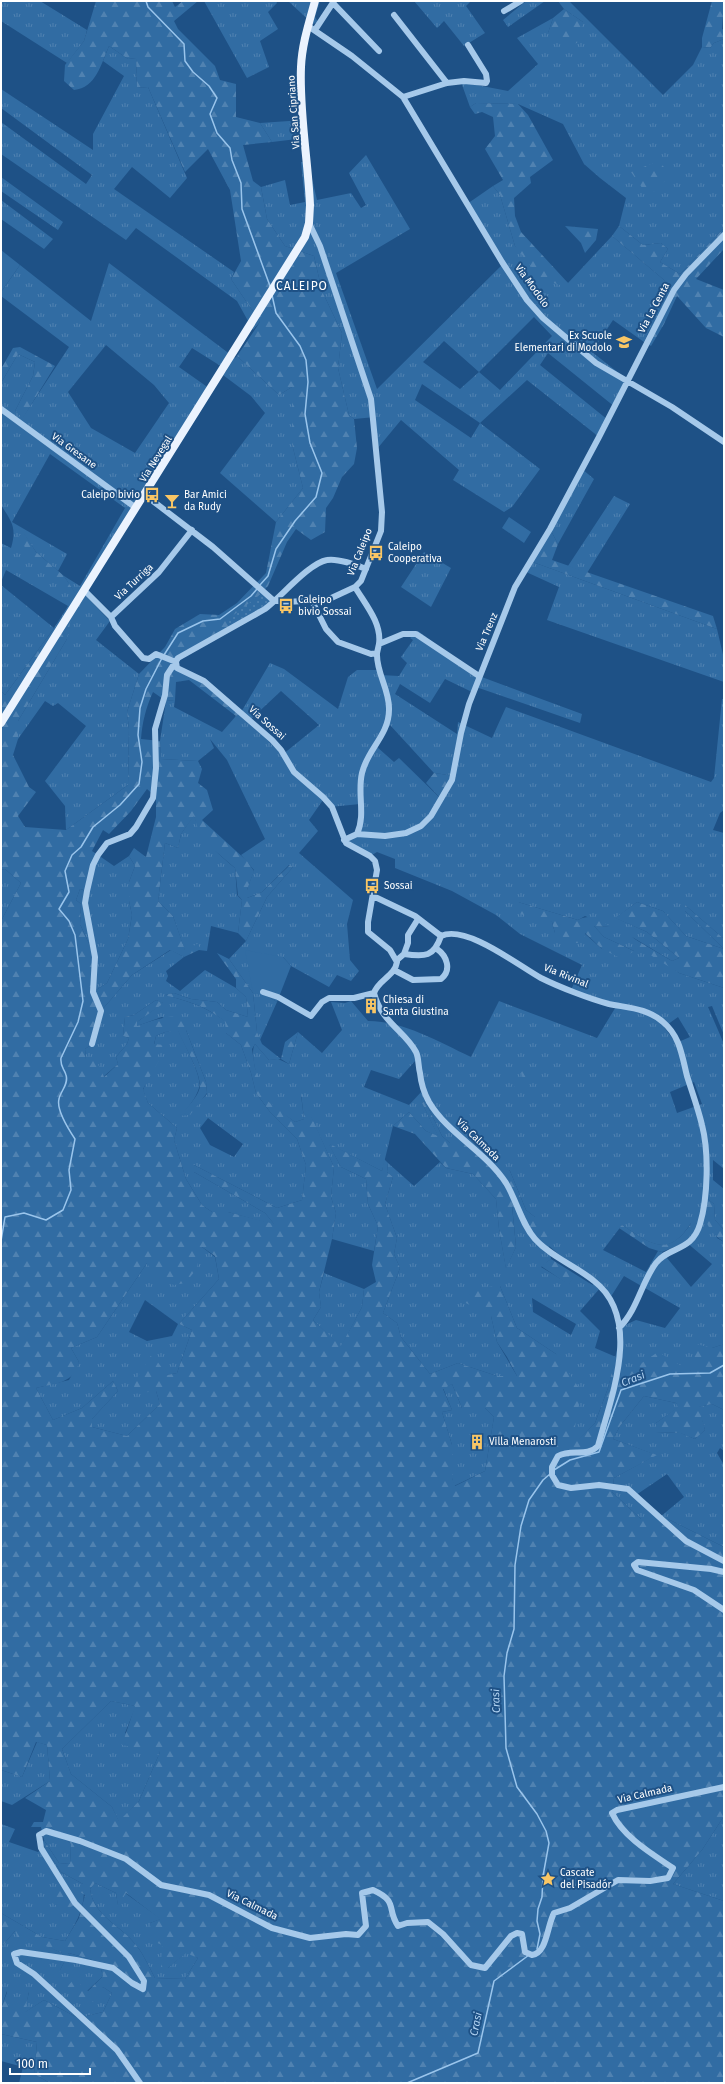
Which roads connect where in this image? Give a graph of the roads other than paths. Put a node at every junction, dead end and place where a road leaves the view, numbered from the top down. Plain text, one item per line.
1 (315, 1) edge
2 (521, 1) edge
3 (334, 2) edge
4 (504, 11) dead end
5 (394, 15) dead end
6 (311, 28) junction
7 (468, 46) dead end
8 (379, 51) dead end
9 (447, 83) junction
10 (403, 97) junction
11 (309, 223) junction
12 (724, 235) edge
13 (629, 381) junction
14 (1, 409) edge
15 (724, 442) edge
16 (145, 495) junction
17 (136, 508) junction
18 (192, 530) junction
19 (366, 569) junction
20 (355, 587) junction
21 (84, 590) junction
22 (276, 601) junction
23 (312, 601) junction
24 (111, 617) junction
25 (379, 644) junction
26 (377, 653) junction
27 (174, 660) junction
28 (479, 676) junction
29 (1, 723) edge
30 (358, 834) junction
31 (344, 840) junction
32 (373, 896) junction
33 (418, 919) junction
34 (441, 936) junction
35 (437, 949) junction
36 (404, 954) junction
37 (397, 960) junction
38 (394, 970) junction
39 (263, 992) dead end
40 (374, 994) junction
41 (92, 1044) dead end
42 (619, 1328) junction
43 (724, 1561) edge
44 (724, 1572) edge
45 (724, 1610) edge
46 (724, 1787) edge
47 (140, 2083) edge

1 - 6 main road, Via San Cipriano
2 - 4 street
3 - 6 street, Via San Cipriano
3 - 8 street, Via San Cipriano
5 - 9 street
6 - 10 street, Via Modolo
6 - 11 main road, Via San Cipriano
7 - 9 street
9 - 10 street
10 - 13 street, Via Modolo
11 - 16 main road, Via Nevegal
11 - 19 street, Via Caleipo
12 - 13 street, Via La Centa
13 - 15 street, Via Modolo
13 - 28 street, Via Trenz
14 - 17 street, Via Gresane
16 - 17 main road, Via Nevegal
16 - 18 street
17 - 21 main road, Via Nevegal
18 - 22 street
18 - 24 street, Via Turriga
19 - 20 street, Via Caleipo
19 - 22 street
20 - 23 street, Via Caleipo
20 - 25 street
21 - 24 street
21 - 29 main road, Via Nevegal
22 - 23 street, Via Caleipo
22 - 27 street
23 - 26 street
24 - 27 street
25 - 26 street
25 - 28 street
26 - 30 street
27 - 31 street, Via Sossai
27 - 41 street
28 - 30 street, Via Trenz
30 - 31 street, Via Trenz
31 - 32 street
32 - 33 street
32 - 37 street
33 - 34 street
33 - 36 street
34 - 35 street
34 - 42 street, Via Rivinal
35 - 36 street
35 - 38 street
36 - 37 street
37 - 38 street
38 - 40 street
39 - 40 street
40 - 42 street, Via Calmada
42 - 43 street, Via Calmada
44 - 45 street
46 - 47 street, Via Calmada

